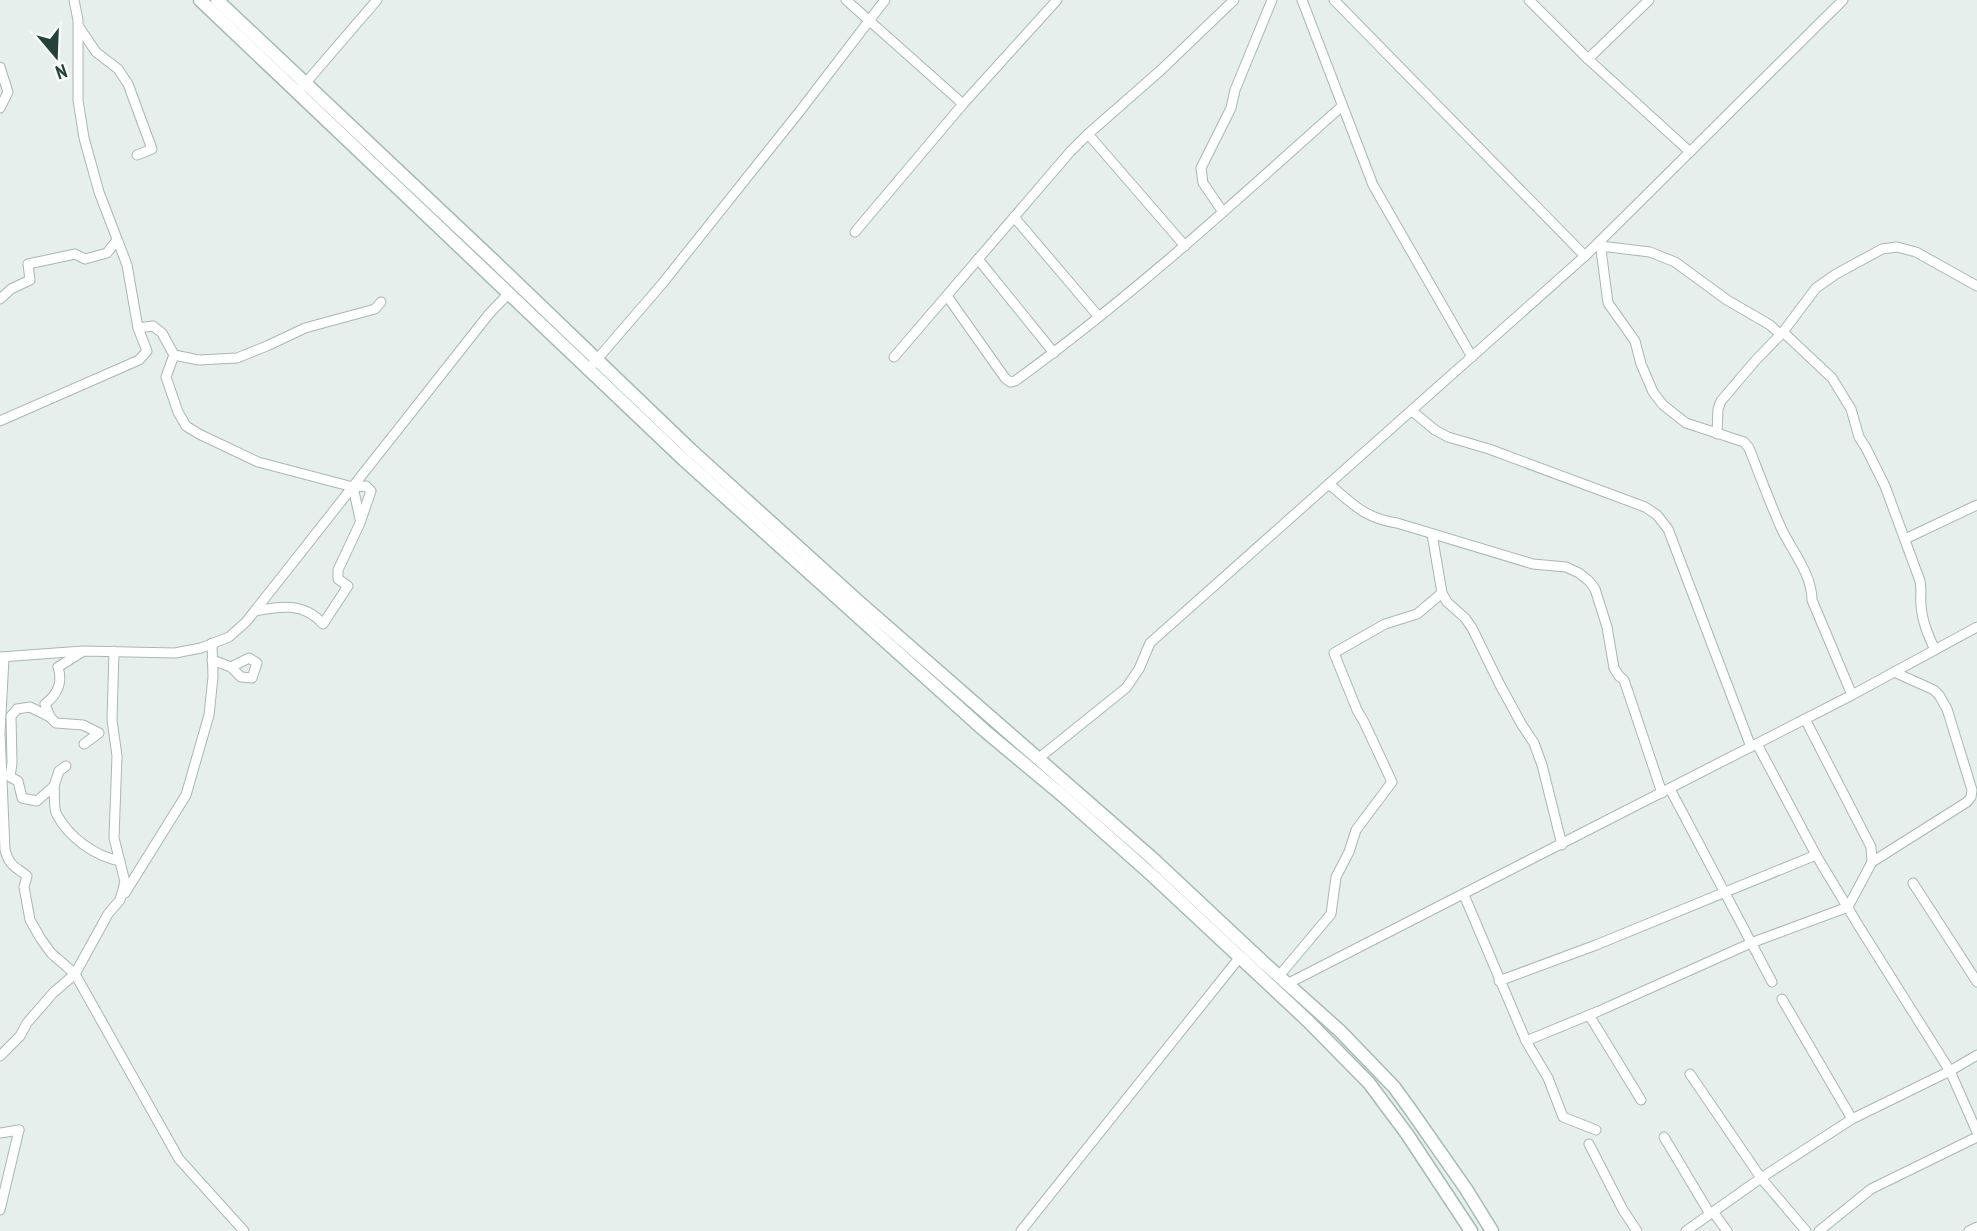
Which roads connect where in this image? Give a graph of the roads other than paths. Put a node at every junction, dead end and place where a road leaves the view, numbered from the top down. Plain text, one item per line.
1 (74, 0) edge
2 (200, 0) edge
3 (217, 0) edge
4 (377, 0) edge
5 (846, 0) edge
6 (885, 0) edge
7 (1057, 0) edge
8 (1234, 0) edge
9 (1272, 0) edge
10 (1301, 0) edge
11 (1335, 0) edge
12 (1529, 0) edge
13 (1649, 0) edge
14 (1843, 0) edge
15 (868, 20) junction
16 (78, 26) junction
17 (1588, 59) junction
18 (0, 67) edge
19 (301, 88) junction
20 (963, 104) junction
21 (1342, 106) junction
22 (0, 108) edge
23 (1088, 134) junction
24 (1690, 152) junction
25 (137, 155) dead end
26 (1223, 212) junction
27 (1014, 217) junction
28 (855, 232) dead end
29 (117, 240) junction
30 (1600, 244) junction
31 (1185, 246) junction
32 (1585, 256) junction
33 (978, 259) junction
34 (1977, 286) edge
35 (509, 293) junction
36 (947, 296) junction
37 (0, 299) edge
38 (381, 302) dead end
39 (1099, 317) junction
40 (138, 328) junction
41 (1782, 334) junction
42 (1054, 353) junction
43 (174, 355) junction
44 (894, 356) dead end
45 (1472, 357) junction
46 (593, 365) junction
47 (1412, 411) junction
48 (0, 421) edge
49 (1717, 434) junction
50 (1329, 484) junction
51 (353, 487) junction
52 (1977, 505) edge
53 (360, 523) junction
54 (1432, 534) junction
55 (1905, 539) junction
56 (1442, 593) junction
57 (255, 611) junction
58 (1977, 627) edge
59 (212, 643) junction
60 (1935, 650) junction
61 (83, 651) junction
62 (114, 651) junction
63 (2, 657) edge
64 (212, 660) junction
65 (231, 667) dead end
66 (1894, 672) junction
67 (1852, 695) junction
68 (50, 717) junction
69 (1805, 719) junction
70 (84, 744) dead end
71 (1754, 746) junction
72 (1039, 758) junction
73 (66, 766) dead end
74 (54, 786) junction
75 (1666, 791) junction
76 (1562, 845) junction
77 (1816, 855) junction
78 (0, 856) edge
79 (120, 861) junction
80 (10, 862) junction
81 (1872, 862) junction
82 (1913, 883) dead end
83 (1725, 893) junction
84 (1464, 895) junction
85 (120, 900) junction
86 (1850, 910) junction
87 (1752, 943) junction
88 (1240, 957) junction
89 (75, 974) junction
90 (1283, 980) junction
91 (1500, 981) junction
92 (1772, 982) dead end
93 (1977, 982) edge
94 (1782, 999) dead end
95 (1589, 1015) junction
96 (1527, 1041) junction
97 (1977, 1055) edge
98 (0, 1056) edge
99 (1950, 1071) junction
100 (1690, 1074) dead end
101 (1641, 1100) dead end
102 (1852, 1119) junction
103 (1596, 1130) dead end
104 (0, 1132) edge
105 (1977, 1134) edge
106 (1664, 1137) dead end
107 (1589, 1144) dead end
108 (1761, 1178) junction
109 (0, 1210) edge
110 (1712, 1213) junction
111 (1977, 1227) edge
112 (1024, 1230) edge
113 (244, 1231) edge
114 (1471, 1231) edge
115 (1492, 1231) edge
116 (1637, 1231) edge
117 (1686, 1231) edge
118 (1727, 1231) edge
119 (1806, 1231) edge
120 (1819, 1231) edge
121 (1969, 1231) edge

1 - 16 street
2 - 19 main road
3 - 19 main road
4 - 19 street
5 - 15 street
6 - 15 street
7 - 20 street
8 - 23 street
9 - 26 street
10 - 21 street
11 - 32 street
12 - 17 street
13 - 17 street
14 - 24 street
15 - 20 street
15 - 46 street
16 - 25 street
16 - 29 street
17 - 24 street
18 - 22 street
19 - 35 main road
19 - 46 main road
20 - 28 street
21 - 26 street
21 - 45 street
23 - 27 street
23 - 31 street
24 - 30 street
26 - 31 street
27 - 33 street
27 - 39 street
29 - 37 street
29 - 40 street
30 - 32 street
30 - 41 street
30 - 49 street
31 - 39 street
32 - 45 street
33 - 36 street
33 - 42 street
34 - 41 street
35 - 46 main road
35 - 51 street
36 - 42 street
36 - 44 street
38 - 43 street
39 - 42 street
40 - 43 street
40 - 48 street
41 - 49 street
41 - 55 street
43 - 51 street
45 - 47 street
46 - 72 main road
46 - 88 main road
47 - 50 street
47 - 71 street
49 - 67 street
50 - 54 street
50 - 72 street
51 - 53 street
51 - 53 street
51 - 57 street
52 - 55 street
53 - 57 street
54 - 56 street
54 - 75 street
55 - 60 street
56 - 76 street
56 - 90 street
57 - 59 street
58 - 60 street
59 - 62 street
59 - 64 street
60 - 66 street
61 - 62 street
61 - 63 street
61 - 68 street
62 - 79 street
63 - 80 street
64 - 65 street
64 - 85 street
66 - 67 street
66 - 81 street
67 - 69 street
68 - 70 street
68 - 74 street
69 - 71 street
69 - 81 street
71 - 75 street
71 - 77 street
72 - 90 main road
73 - 74 street
74 - 79 street
75 - 76 street
75 - 83 street
76 - 84 street
77 - 83 street
77 - 86 street
78 - 80 street
79 - 85 street
80 - 89 street
81 - 86 street
82 - 93 street
83 - 87 street
83 - 91 street
84 - 90 street
84 - 91 street
85 - 89 street
86 - 87 street
86 - 99 street
87 - 92 street
87 - 95 street
88 - 112 street
88 - 114 main road
89 - 98 street
89 - 113 street
90 - 115 main road
91 - 96 street
94 - 102 street
95 - 96 street
95 - 101 street
96 - 103 street
97 - 99 street
99 - 102 street
99 - 105 street
100 - 108 street
102 - 108 street
104 - 109 street
105 - 120 street
106 - 110 street
107 - 116 street
108 - 110 street
108 - 119 street
110 - 117 street
110 - 118 street
111 - 121 street

